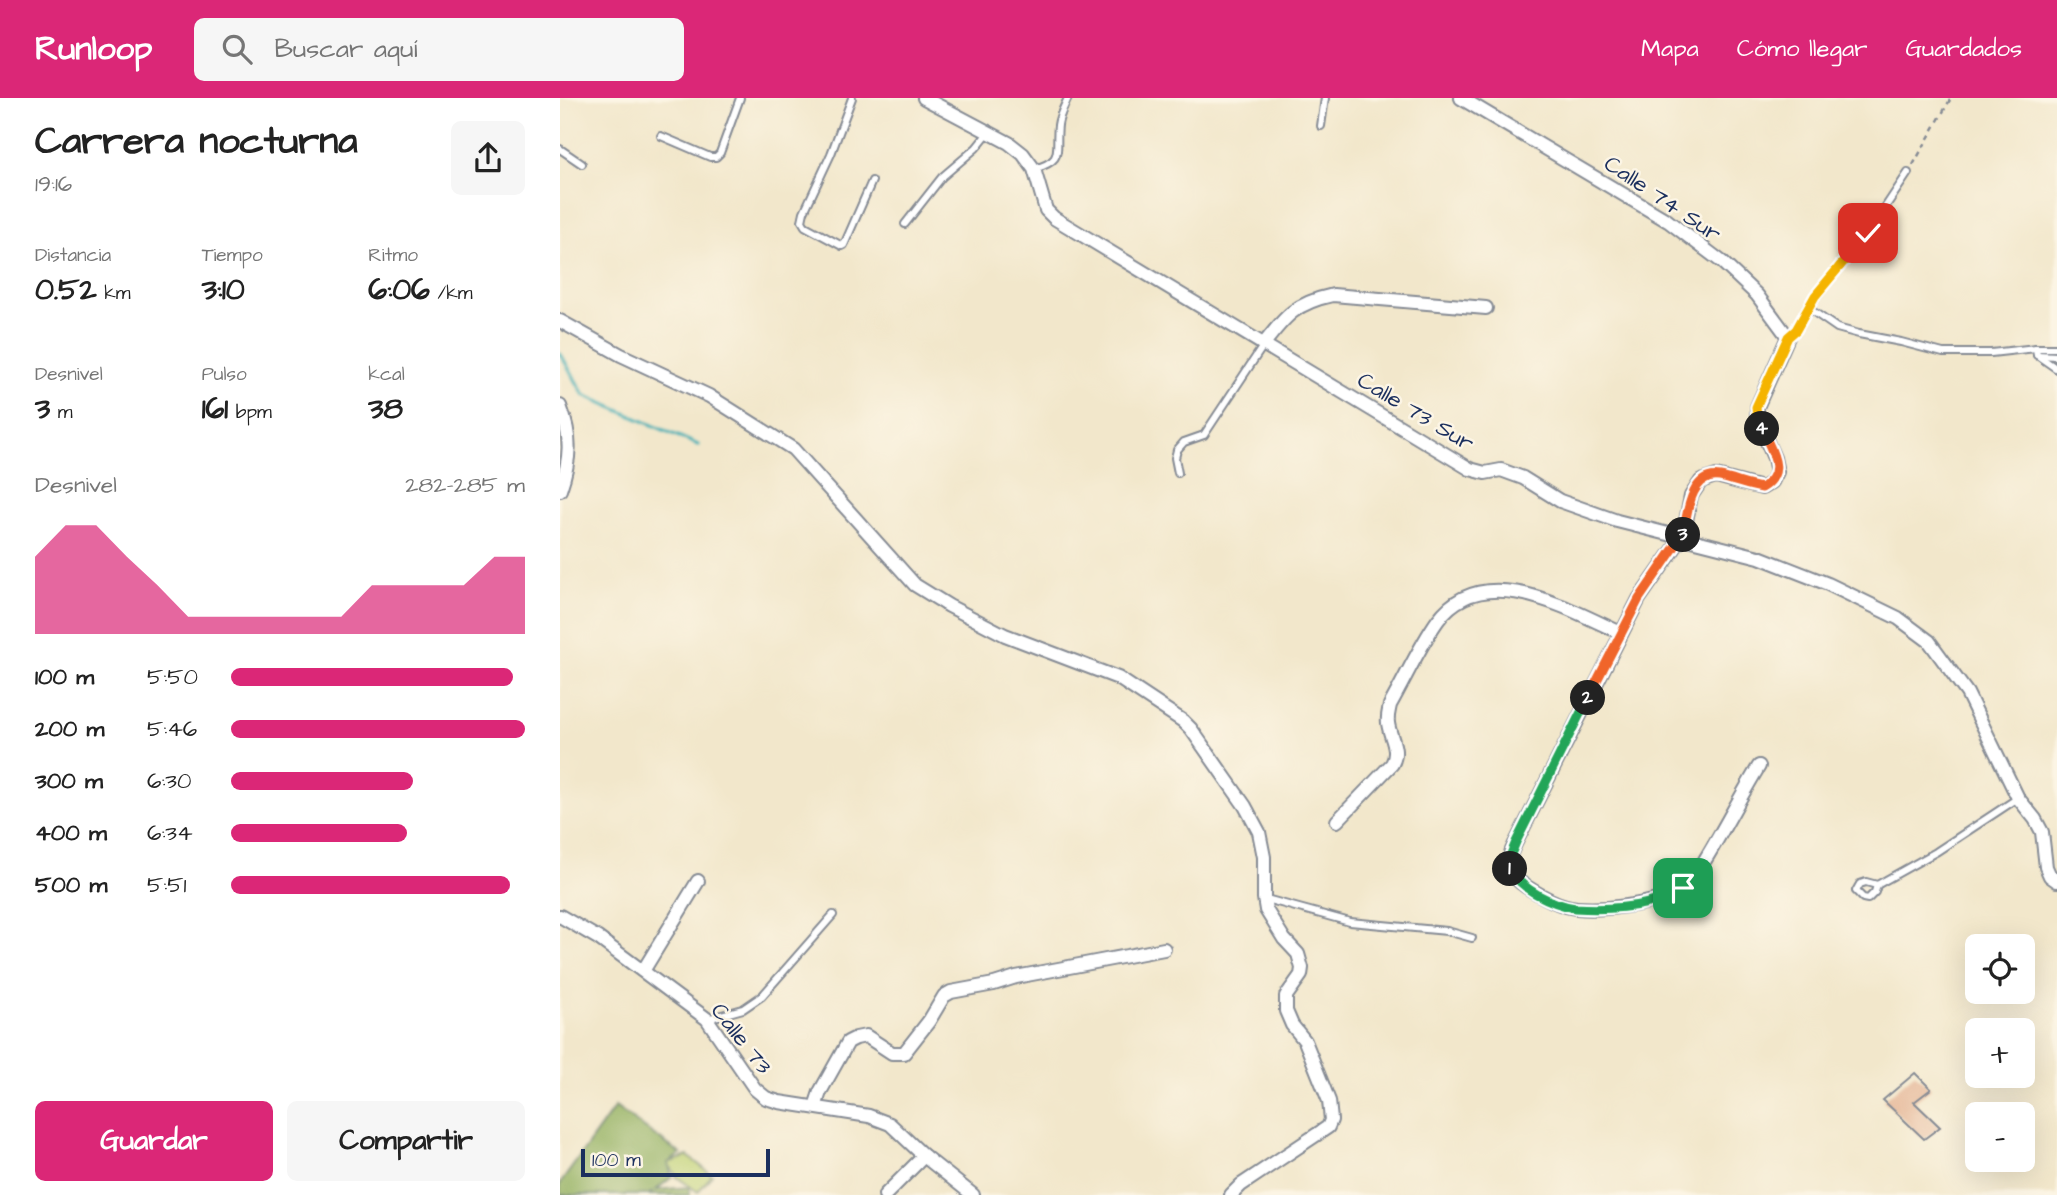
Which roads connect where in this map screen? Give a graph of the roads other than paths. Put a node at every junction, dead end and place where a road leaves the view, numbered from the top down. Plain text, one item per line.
1 (740, 98) edge
2 (852, 98) edge
3 (924, 98) edge
4 (1068, 98) edge
5 (1325, 98) edge
6 (1461, 98) edge
7 (1321, 126) dead end
8 (988, 132) junction
9 (661, 136) dead end
10 (560, 149) edge
11 (582, 164) dead end
12 (1034, 169) junction
13 (1908, 173) road end
14 (872, 181) dead end
15 (905, 224) dead end
16 (1486, 307) dead end
17 (1808, 309) junction
18 (560, 321) edge
19 (1788, 337) junction
20 (1264, 345) junction
21 (2057, 348) edge
22 (2037, 351) junction
23 (2057, 356) edge
24 (2057, 369) edge
25 (560, 406) edge
26 (1178, 473) dead end
27 (560, 490) edge
28 (1683, 536) junction
29 (1621, 633) junction
30 (1759, 766) dead end
31 (2018, 797) junction
32 (1337, 821) dead end
33 (698, 881) dead end
34 (2057, 881) edge
35 (1877, 885) dead end
36 (1264, 898) junction
37 (833, 915) dead end
38 (560, 916) edge
39 (1472, 937) dead end
40 (1164, 948) dead end
41 (643, 971) junction
42 (707, 1019) junction
43 (815, 1107) junction
44 (925, 1156) junction
45 (885, 1195) edge
46 (973, 1195) edge
47 (1231, 1195) edge

1 - 9 lane
2 - 14 lane
3 - 8 street, Calle 73 Sur
4 - 12 lane
5 - 7 lane
6 - 19 street, Calle 74 Sur
8 - 12 street, Calle 73 Sur
8 - 15 lane
10 - 11 lane
12 - 20 street, Calle 73 Sur
13 - 17 lane
16 - 20 street
17 - 19 lane
17 - 22 lane
18 - 36 street
19 - 28 street
20 - 26 lane
20 - 28 street, Calle 73 Sur
21 - 22 lane
22 - 23 lane
22 - 24 lane
25 - 27 street
28 - 29 street
28 - 31 street, Calle 73 Sur
29 - 30 street
29 - 32 street
31 - 34 street, Calle 73 Sur
31 - 35 lane
33 - 41 street
36 - 39 lane
36 - 47 street
37 - 42 lane
38 - 41 street, Calle 73
40 - 43 street
41 - 42 street, Calle 73
42 - 43 street, Calle 73
43 - 44 street, Calle 73
44 - 45 street
44 - 46 street, Calle 73

